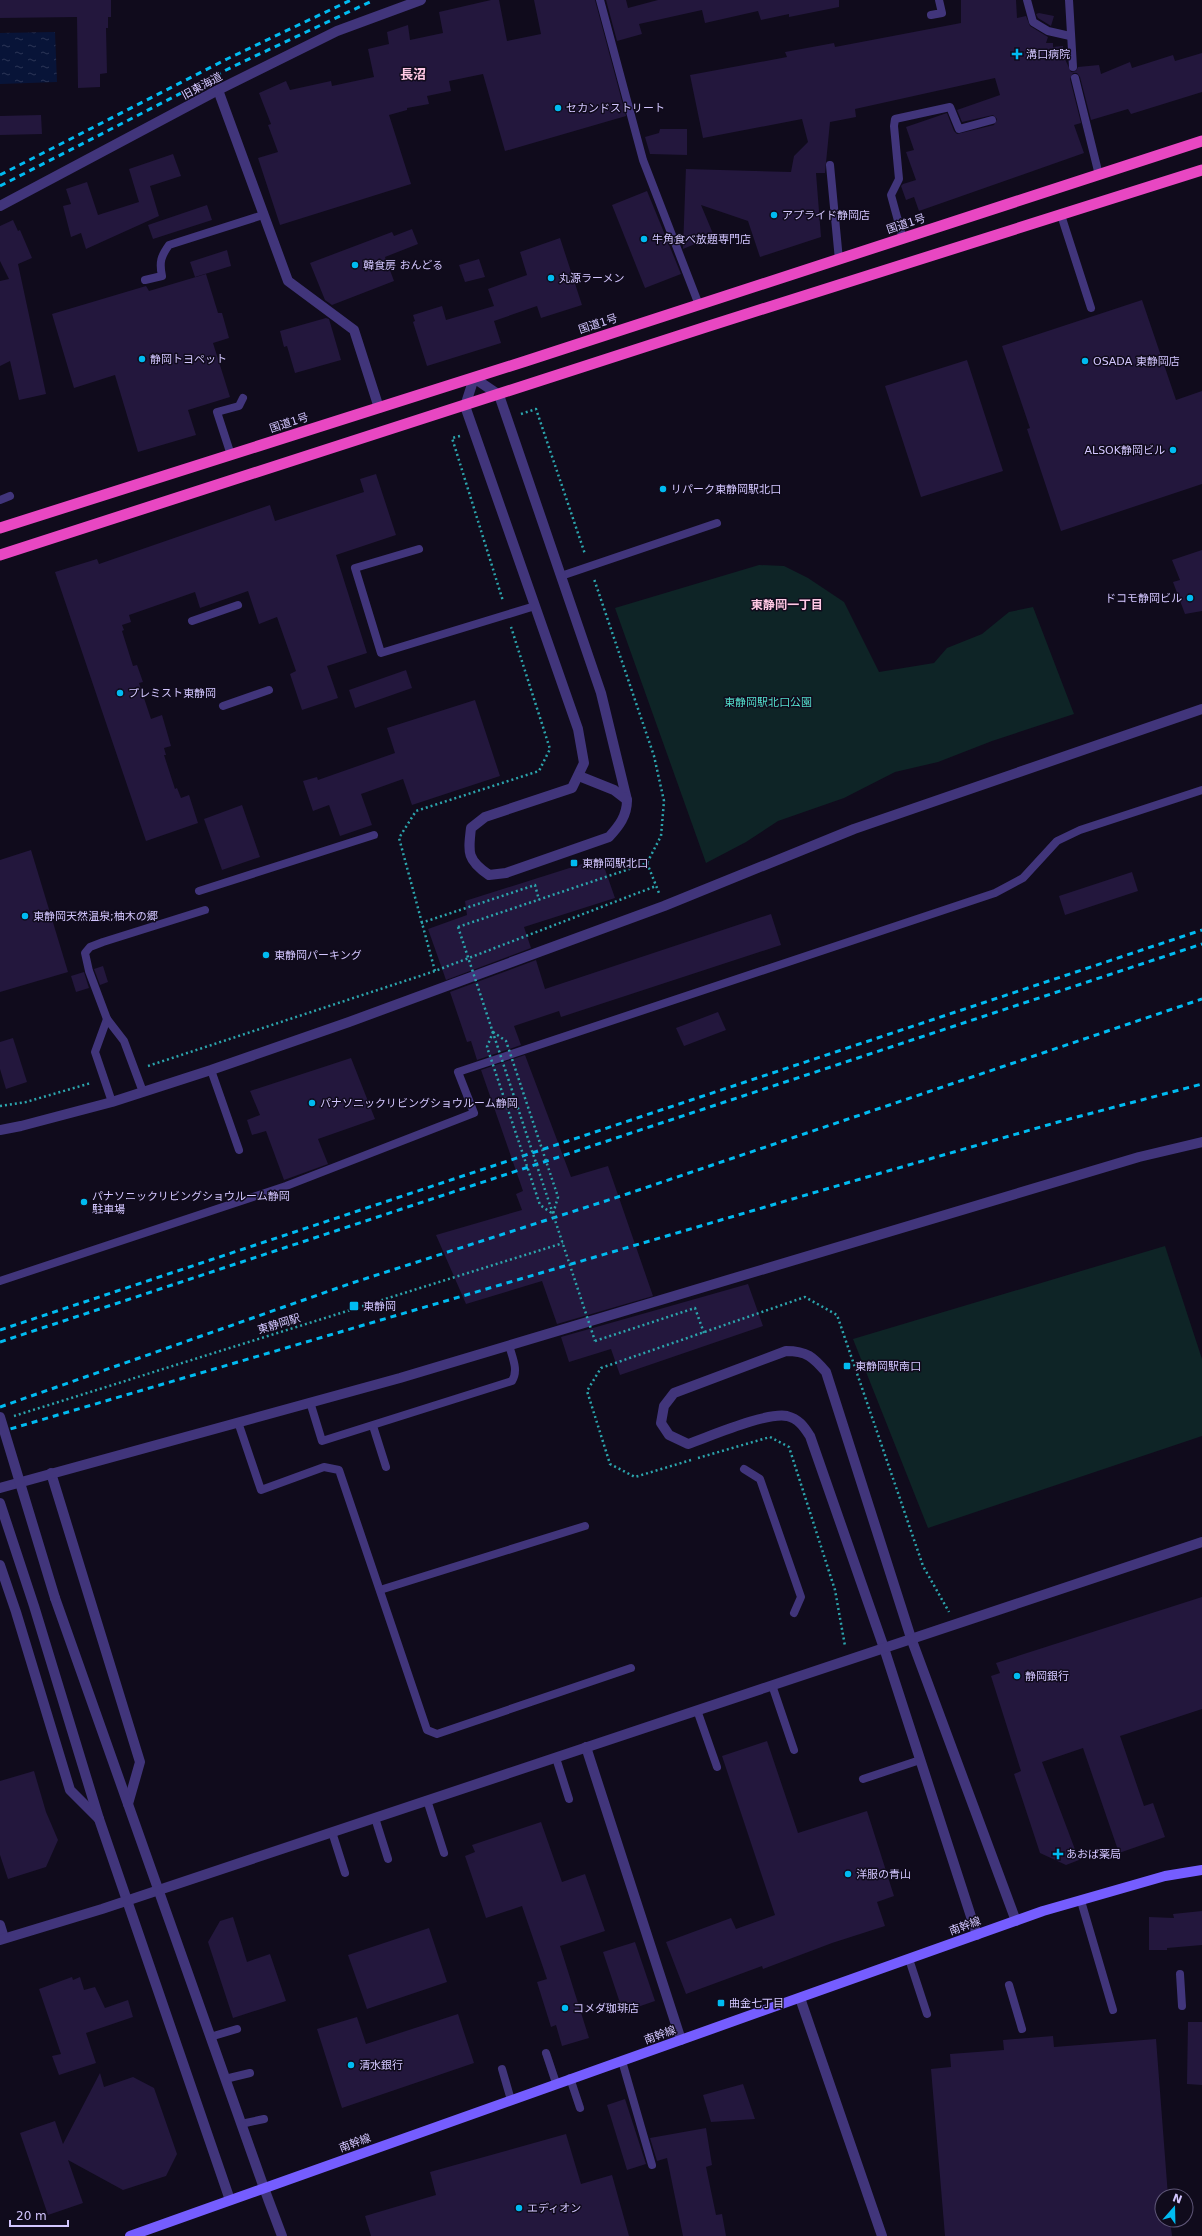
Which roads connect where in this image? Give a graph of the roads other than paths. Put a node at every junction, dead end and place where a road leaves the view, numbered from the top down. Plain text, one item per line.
1 (421, 0) edge
2 (600, 0) edge
3 (939, 0) edge
4 (1027, 0) edge
5 (1069, 0) edge
6 (931, 15) dead end
7 (1070, 36) junction
8 (1072, 67) dead end
9 (1075, 78) dead end
10 (218, 90) junction
11 (992, 120) dead end
12 (1202, 141) edge
13 (830, 165) dead end
14 (1202, 170) edge
15 (1099, 175) junction
16 (0, 206) edge
17 (263, 215) junction
18 (1061, 215) junction
19 (903, 239) junction
20 (839, 260) junction
21 (145, 280) dead end
22 (700, 305) junction
23 (1091, 308) dead end
24 (474, 378) junction
25 (499, 395) junction
26 (243, 398) dead end
27 (465, 406) junction
28 (379, 408) junction
29 (231, 455) junction
30 (10, 496) dead end
31 (0, 500) edge
32 (717, 523) dead end
33 (0, 528) edge
34 (419, 549) dead end
35 (0, 555) edge
36 (561, 576) junction
37 (238, 605) dead end
38 (535, 606) junction
39 (192, 621) dead end
40 (269, 690) dead end
41 (222, 706) dead end
42 (1202, 709) edge
43 (580, 776) junction
44 (1202, 790) edge
45 (627, 800) junction
46 (374, 834) dead end
47 (198, 892) dead end
48 (205, 910) dead end
49 (107, 1019) junction
50 (211, 1070) junction
51 (143, 1092) junction
52 (112, 1102) junction
53 (0, 1130) edge
54 (1202, 1142) edge
55 (239, 1150) dead end
56 (0, 1281) edge
57 (509, 1345) junction
58 (310, 1402) junction
59 (4, 1417) edge
60 (238, 1422) junction
61 (372, 1426) junction
62 (386, 1467) dead end
63 (744, 1469) dead end
64 (51, 1473) junction
65 (0, 1488) edge
66 (0, 1504) edge
67 (584, 1526) dead end
68 (1202, 1542) edge
69 (0, 1565) edge
70 (380, 1590) junction
71 (794, 1613) dead end
72 (911, 1638) junction
73 (884, 1648) junction
74 (631, 1668) dead end
75 (772, 1685) junction
76 (697, 1710) junction
77 (586, 1747) junction
78 (794, 1750) dead end
79 (556, 1758) junction
80 (920, 1760) junction
81 (717, 1767) dead end
82 (863, 1779) dead end
83 (569, 1799) dead end
84 (427, 1800) junction
85 (128, 1804) junction
86 (375, 1818) junction
87 (99, 1819) junction
88 (332, 1832) junction
89 (444, 1853) dead end
90 (388, 1859) dead end
91 (1202, 1870) edge
92 (345, 1873) dead end
93 (158, 1890) junction
94 (128, 1900) junction
95 (1081, 1901) junction
96 (1016, 1921) junction
97 (0, 1925) edge
98 (977, 1935) junction
99 (2, 1939) edge
100 (909, 1959) junction
101 (1180, 1974) dead end
102 (1009, 1985) dead end
103 (800, 1998) junction
104 (1182, 2006) dead end
105 (1113, 2010) dead end
106 (927, 2014) dead end
107 (236, 2029) dead end
108 (1022, 2029) dead end
109 (210, 2037) junction
110 (681, 2040) junction
111 (546, 2053) dead end
112 (622, 2062) junction
113 (502, 2069) dead end
114 (250, 2073) dead end
115 (570, 2078) junction
116 (225, 2079) junction
117 (556, 2083) junction
118 (511, 2100) junction
119 (580, 2108) dead end
120 (264, 2119) dead end
121 (241, 2124) junction
122 (652, 2165) dead end
123 (264, 2188) junction
124 (230, 2200) junction
125 (130, 2236) edge
126 (282, 2236) edge
127 (882, 2236) edge

1 - 10 street, 旧東海道
2 - 22 lane
3 - 6 lane
4 - 7 lane
5 - 7 lane
7 - 8 lane
9 - 15 lane
10 - 16 street, 旧東海道
10 - 17 street
11 - 19 lane
12 - 15 highway, 国道1号
13 - 20 lane
14 - 18 highway
15 - 19 highway, 国道1号
17 - 21 lane
17 - 28 street
18 - 23 lane
18 - 25 highway
19 - 20 highway, 国道1号
20 - 22 highway, 国道1号
22 - 24 highway, 国道1号
24 - 25 street
24 - 27 street
24 - 28 highway, 国道1号
25 - 27 highway
25 - 36 street
26 - 29 lane
27 - 35 highway
27 - 38 street
28 - 29 highway, 国道1号
29 - 33 highway, 国道1号
30 - 31 lane
32 - 36 lane
34 - 38 lane
36 - 45 street
37 - 39 lane
38 - 43 street
40 - 41 lane
42 - 50 street
43 - 45 street
43 - 45 street
44 - 56 lane
46 - 47 lane
48 - 49 lane
49 - 51 lane
49 - 52 lane
50 - 51 street
50 - 55 lane
51 - 52 street
52 - 53 street
54 - 57 street
57 - 58 street
57 - 61 lane
58 - 60 street
58 - 61 lane
59 - 85 street, bridge
60 - 64 street
60 - 70 lane
61 - 62 lane
63 - 71 lane
64 - 65 street
64 - 85 street
66 - 87 street
67 - 70 lane
68 - 72 street
69 - 87 street
70 - 74 lane
72 - 73 street
72 - 73 street
72 - 96 street
73 - 75 street
73 - 80 street
75 - 76 street
75 - 78 lane
76 - 77 street
76 - 81 lane
77 - 79 street
77 - 110 street
79 - 83 lane
79 - 84 street
80 - 82 lane
80 - 98 street
84 - 86 street
84 - 89 lane
85 - 93 street
86 - 88 street
86 - 90 lane
87 - 94 street
88 - 92 lane
88 - 93 street
91 - 95 main road, 南幹線
93 - 94 street
93 - 109 street
94 - 99 street
94 - 124 street
95 - 96 main road, 南幹線
95 - 105 lane
96 - 98 main road, 南幹線
97 - 99 street
98 - 100 main road, 南幹線
100 - 103 main road, 南幹線
100 - 106 lane
101 - 104 lane
102 - 108 lane
103 - 110 main road, 南幹線
103 - 127 street
107 - 109 lane
109 - 116 street
110 - 112 main road, 南幹線
111 - 117 lane
112 - 115 main road, 南幹線
112 - 122 lane
113 - 118 lane
114 - 116 lane
115 - 117 main road, 南幹線
115 - 119 lane
116 - 121 street
117 - 118 main road, 南幹線
118 - 123 main road, 南幹線
120 - 121 lane
121 - 123 street
123 - 124 main road, 南幹線
123 - 126 street
124 - 125 main road, 南幹線

